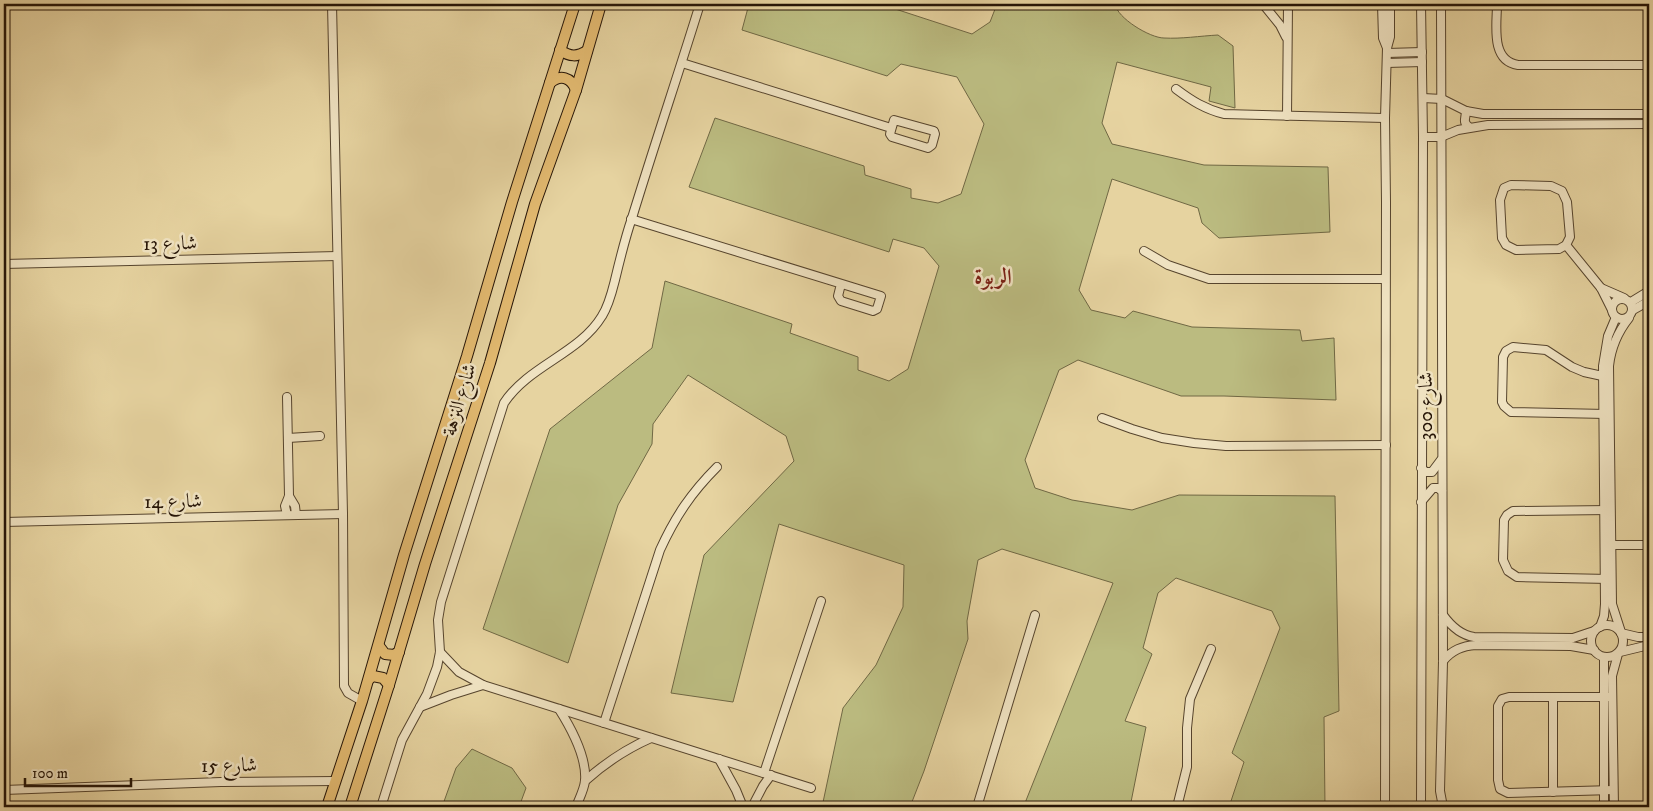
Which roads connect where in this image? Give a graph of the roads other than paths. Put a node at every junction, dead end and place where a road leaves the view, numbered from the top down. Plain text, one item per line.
1 (332, 4) edge
2 (575, 4) edge
3 (601, 4) edge
4 (700, 4) edge
5 (1264, 4) edge
6 (1288, 4) edge
7 (1382, 4) edge
8 (1390, 4) edge
9 (1421, 4) edge
10 (1441, 4) edge
11 (1498, 4) edge
12 (1288, 39) junction
13 (560, 50) junction
14 (1387, 50) junction
15 (587, 51) junction
16 (1422, 52) junction
17 (1422, 62) junction
18 (682, 63) junction
19 (1387, 63) junction
20 (1649, 65) edge
21 (550, 83) junction
22 (1176, 89) dead end
23 (576, 90) junction
24 (1423, 98) junction
25 (1442, 99) junction
26 (1466, 111) junction
27 (1608, 114) junction
28 (1649, 114) edge
29 (1287, 116) junction
30 (1384, 118) junction
31 (1609, 124) junction
32 (1649, 124) edge
33 (891, 128) junction
34 (1469, 128) junction
35 (1423, 136) junction
36 (1441, 137) junction
37 (631, 219) junction
38 (1566, 245) junction
39 (1144, 251) dead end
40 (337, 256) junction
41 (4, 264) edge
42 (1385, 279) junction
43 (841, 284) junction
44 (1601, 288) junction
45 (1649, 292) edge
46 (1649, 301) edge
47 (4, 305) edge
48 (1629, 307) junction
49 (1614, 314) junction
50 (1606, 377) junction
51 (5, 378) edge
52 (287, 397) dead end
53 (1607, 414) junction
54 (1102, 418) dead end
55 (320, 436) dead end
56 (288, 438) junction
57 (1386, 445) junction
58 (1442, 460) junction
59 (717, 467) dead end
60 (1422, 468) junction
61 (1442, 491) junction
62 (1421, 502) junction
63 (1608, 510) junction
64 (344, 514) junction
65 (291, 515) junction
66 (4, 522) edge
67 (1611, 545) junction
68 (1649, 545) edge
69 (1608, 579) junction
70 (821, 601) dead end
71 (1036, 615) dead end
72 (1443, 615) junction
73 (1597, 629) junction
74 (1621, 632) junction
75 (1462, 633) junction
76 (1649, 637) edge
77 (1649, 645) edge
78 (379, 646) junction
79 (1461, 647) junction
80 (1212, 649) dead end
81 (1594, 650) junction
82 (398, 652) junction
83 (440, 652) junction
84 (1619, 653) junction
85 (1604, 657) junction
86 (1443, 661) junction
87 (369, 679) junction
88 (389, 685) junction
89 (483, 685) junction
90 (1553, 697) junction
91 (1608, 697) junction
92 (362, 701) junction
93 (420, 707) junction
94 (559, 709) junction
95 (604, 723) junction
96 (651, 738) junction
97 (720, 759) junction
98 (767, 774) junction
99 (335, 781) junction
100 (584, 781) junction
101 (811, 788) dead end
102 (4, 790) edge
103 (1613, 790) junction
104 (1604, 791) junction
105 (1553, 792) junction
106 (327, 807) edge
107 (350, 807) edge
108 (380, 807) edge
109 (576, 807) edge
110 (743, 807) edge
111 (752, 807) edge
112 (977, 807) edge
113 (1177, 807) edge
114 (1385, 807) edge
115 (1421, 807) edge
116 (1443, 807) edge
117 (1604, 807) edge
118 (1614, 807) edge

1 - 40 street
2 - 13 main road, شارع النزهة
3 - 15 main road, شارع النزهة
4 - 18 street
5 - 12 street
6 - 12 street
7 - 14 street
8 - 14 street
9 - 16 street, شارع 300
10 - 25 street, شارع 300
11 - 20 street
12 - 29 street
13 - 15 main road
13 - 21 main road, شارع النزهة
14 - 16 street
14 - 19 street
15 - 23 main road, شارع النزهة
16 - 17 street, شارع 300
17 - 19 street
17 - 24 street, شارع 300
18 - 33 street
18 - 37 street
19 - 30 street
21 - 23 main road
21 - 78 main road, شارع النزهة
22 - 29 street
23 - 82 main road, شارع النزهة
24 - 25 street
24 - 35 street, شارع 300
25 - 26 street
25 - 36 street, شارع 300
26 - 27 street
26 - 34 street
27 - 28 street
27 - 31 street
29 - 30 street
30 - 42 street
31 - 32 street
31 - 34 street
33 - 33 street
34 - 36 street
35 - 36 street
35 - 60 street, شارع 300
36 - 58 street, شارع 300
37 - 43 street
37 - 83 street
38 - 38 street
38 - 44 street
39 - 42 street
40 - 41 street, شارع 13
40 - 64 street
42 - 57 street
43 - 43 street
44 - 48 street
44 - 49 street
45 - 48 street
46 - 48 street
47 - 51 street
48 - 49 street
48 - 49 street
48 - 50 street
49 - 50 street
50 - 53 street
50 - 53 street
52 - 56 street
53 - 63 street
54 - 57 street
55 - 56 street
56 - 65 street
57 - 114 street
58 - 60 street
58 - 61 street, شارع 300
59 - 95 street
60 - 62 street, شارع 300
61 - 62 street
61 - 72 street, شارع 300
62 - 115 street, شارع 300
63 - 67 street
63 - 69 street
63 - 69 street
64 - 65 street, شارع 14
64 - 92 street
65 - 66 street, شارع 14
67 - 68 street
67 - 69 street
69 - 73 street
69 - 74 street
70 - 98 street
71 - 112 street
72 - 75 street
72 - 86 street, شارع 300
73 - 74 street
73 - 75 street
73 - 81 street
74 - 76 street
74 - 84 street
75 - 79 street
77 - 84 street
78 - 82 main road
78 - 87 main road, شارع النزهة
79 - 81 street
79 - 86 street
80 - 113 street
81 - 85 street
82 - 88 main road, شارع النزهة
83 - 89 street
83 - 93 street
84 - 85 street
84 - 91 street
85 - 91 street
86 - 116 street, شارع 300
87 - 88 main road
87 - 92 main road, شارع النزهة
88 - 107 main road, شارع النزهة
89 - 93 street
89 - 94 street
90 - 91 street
90 - 105 street
90 - 105 street
91 - 103 street
91 - 104 street
92 - 99 main road, شارع النزهة
93 - 108 street
94 - 95 street
94 - 100 street
95 - 96 street
96 - 97 street
96 - 100 street
97 - 98 street
97 - 110 street
98 - 101 street
98 - 111 street
99 - 102 street, شارع 15
99 - 106 main road, شارع النزهة
100 - 109 street
103 - 104 street
103 - 118 street
104 - 105 street
104 - 117 street

